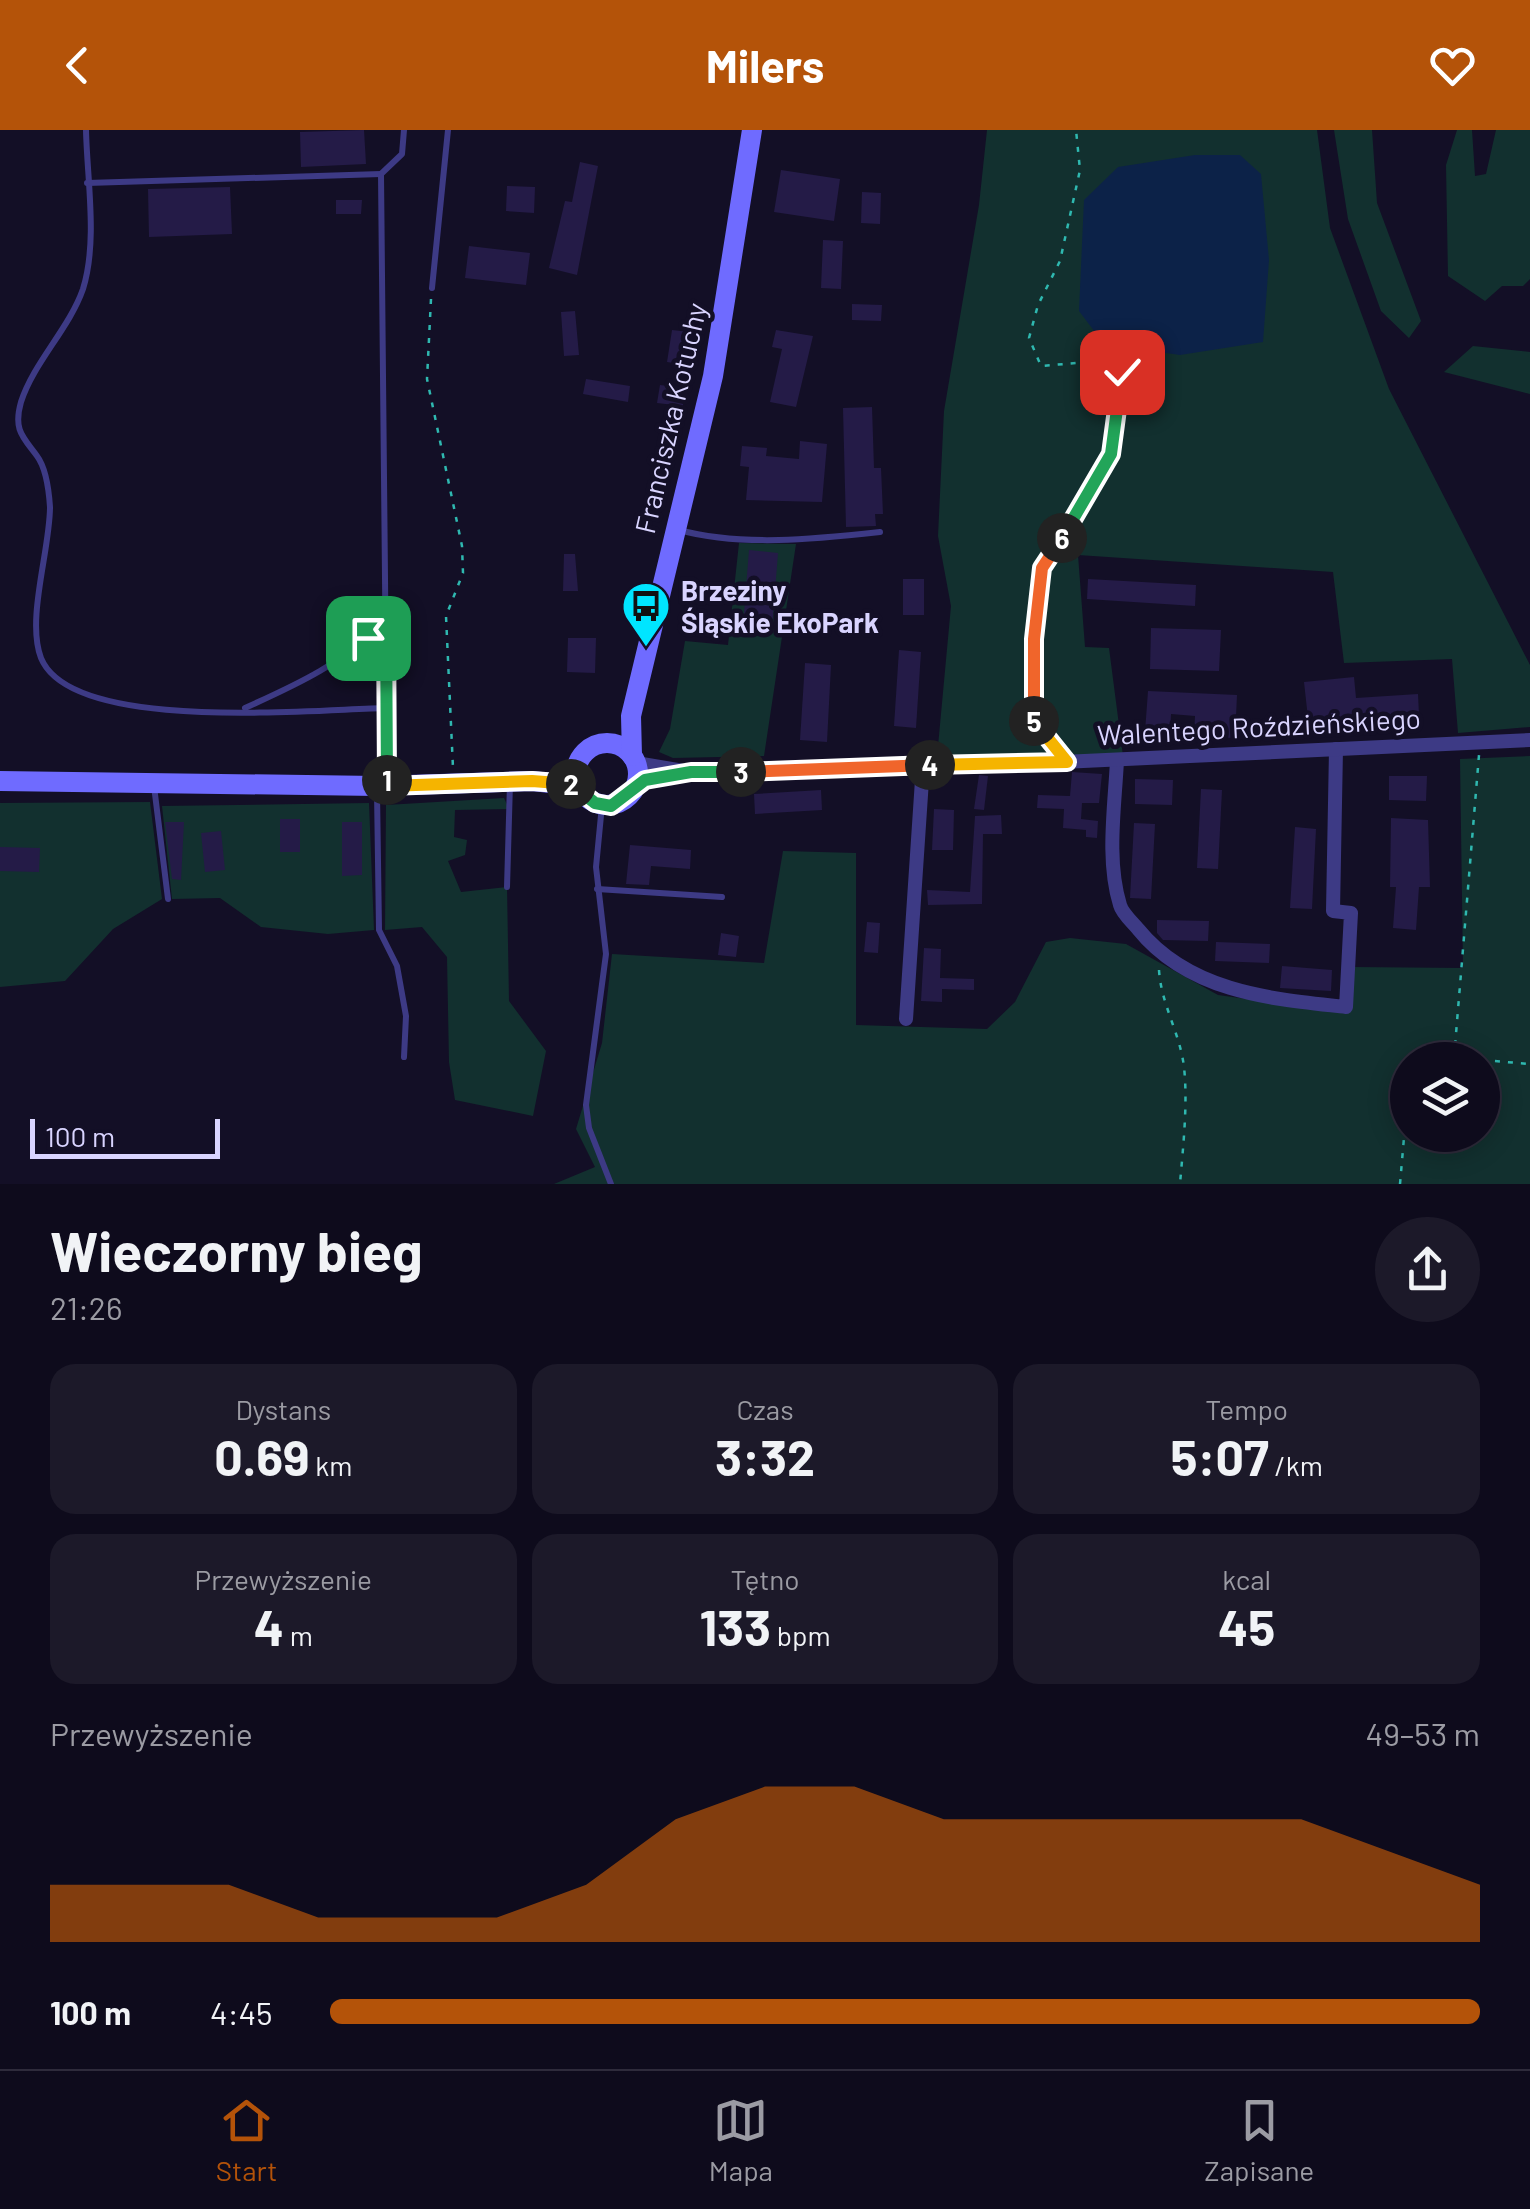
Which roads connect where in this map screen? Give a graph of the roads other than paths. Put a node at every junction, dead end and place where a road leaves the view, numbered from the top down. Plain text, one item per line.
1 (86, 130) edge
2 (404, 130) edge
3 (448, 130) edge
4 (752, 130) edge
5 (381, 174) junction
6 (87, 183) junction
7 (432, 288) road end
8 (673, 528) junction
9 (880, 532) dead end
10 (386, 618) junction
11 (387, 708) junction
12 (242, 710) junction
13 (631, 716) junction
14 (1530, 740) edge
15 (608, 743) junction
16 (1336, 749) junction
17 (1117, 760) junction
18 (578, 762) junction
19 (922, 766) junction
20 (635, 767) junction
21 (532, 781) junction
22 (0, 782) edge
23 (510, 782) junction
24 (154, 785) junction
25 (382, 786) junction
26 (578, 786) junction
27 (602, 806) junction
28 (507, 887) dead end
29 (597, 890) junction
30 (722, 896) dead end
31 (168, 899) dead end
32 (906, 1019) dead end
33 (404, 1057) dead end
34 (611, 1184) edge

1 - 6 lane
2 - 5 lane
3 - 7 lane
4 - 8 street, Franciszka Kotuchy
5 - 6 lane
5 - 10 lane
6 - 12 lane
8 - 9 lane
8 - 13 street, Franciszka Kotuchy
10 - 11 lane
10 - 12 lane
11 - 12 lane
11 - 25 lane
13 - 15 street, Franciszka Kotuchy
13 - 20 street, Franciszka Kotuchy
14 - 16 street, Walentego Roździeńskiego
15 - 18 street
15 - 20 street
16 - 17 street, Walentego Roździeńskiego
16 - 17 street
17 - 19 street, Walentego Roździeńskiego
18 - 21 street
18 - 26 street
19 - 20 street, Walentego Roździeńskiego
19 - 32 street
20 - 27 street
21 - 23 street
21 - 26 street
22 - 24 street
23 - 25 street
23 - 28 lane
24 - 25 street
24 - 31 lane
25 - 33 lane
26 - 27 street
27 - 29 lane
29 - 30 lane
29 - 34 lane

